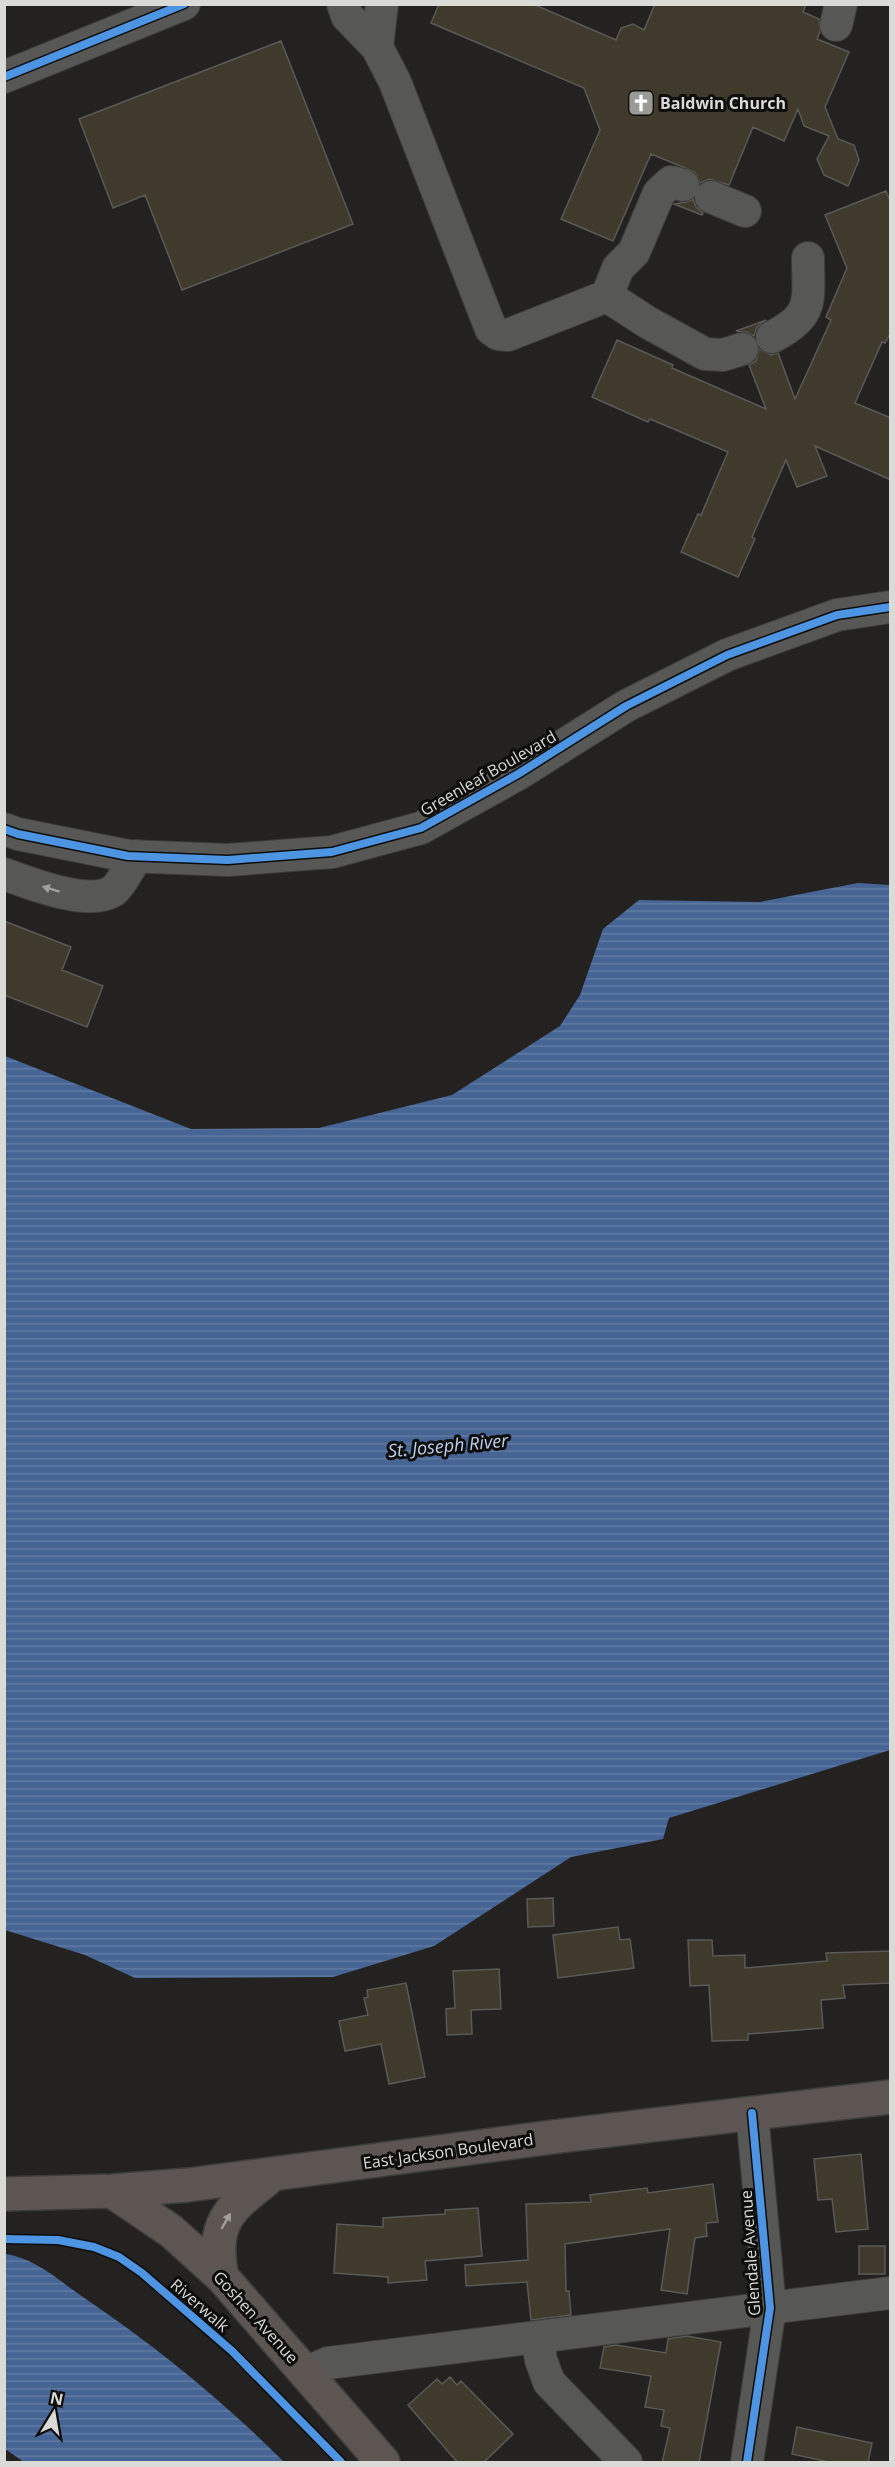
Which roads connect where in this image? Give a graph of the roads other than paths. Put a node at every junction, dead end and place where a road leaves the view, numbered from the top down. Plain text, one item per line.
1 (184, 4) edge
2 (343, 4) edge
3 (382, 4) edge
4 (377, 47) junction
5 (4, 77) edge
6 (745, 211) dead end
7 (808, 258) dead end
8 (608, 296) junction
9 (772, 337) dead end
10 (742, 349) dead end
11 (891, 607) edge
12 (4, 829) edge
13 (137, 856) junction
14 (4, 874) edge
15 (891, 2097) edge
16 (752, 2113) junction
17 (272, 2175) junction
18 (112, 2191) junction
19 (4, 2194) edge
20 (222, 2277) junction
21 (891, 2293) edge
22 (770, 2308) junction
23 (537, 2337) junction
24 (305, 2373) junction
25 (383, 2463) edge
26 (626, 2463) edge
27 (747, 2463) edge

1 - 5 street
2 - 4 street
3 - 4 street
4 - 8 street
6 - 8 street
7 - 9 street
8 - 10 street
11 - 13 street, Greenleaf Boulevard
12 - 13 street, Greenleaf Boulevard
13 -> 14 street
15 - 16 main road, East Jackson Boulevard
16 - 17 main road, East Jackson Boulevard
16 - 22 street, Glendale Avenue
17 - 18 main road, East Jackson Boulevard
20 -> 17 main road
18 - 19 main road, East Jackson Boulevard
18 - 20 main road, Goshen Avenue
20 - 24 main road, Goshen Avenue
21 - 22 street
22 - 23 street
22 - 27 street, Glendale Avenue
23 - 24 street
23 - 26 street
24 - 25 main road, Goshen Avenue

